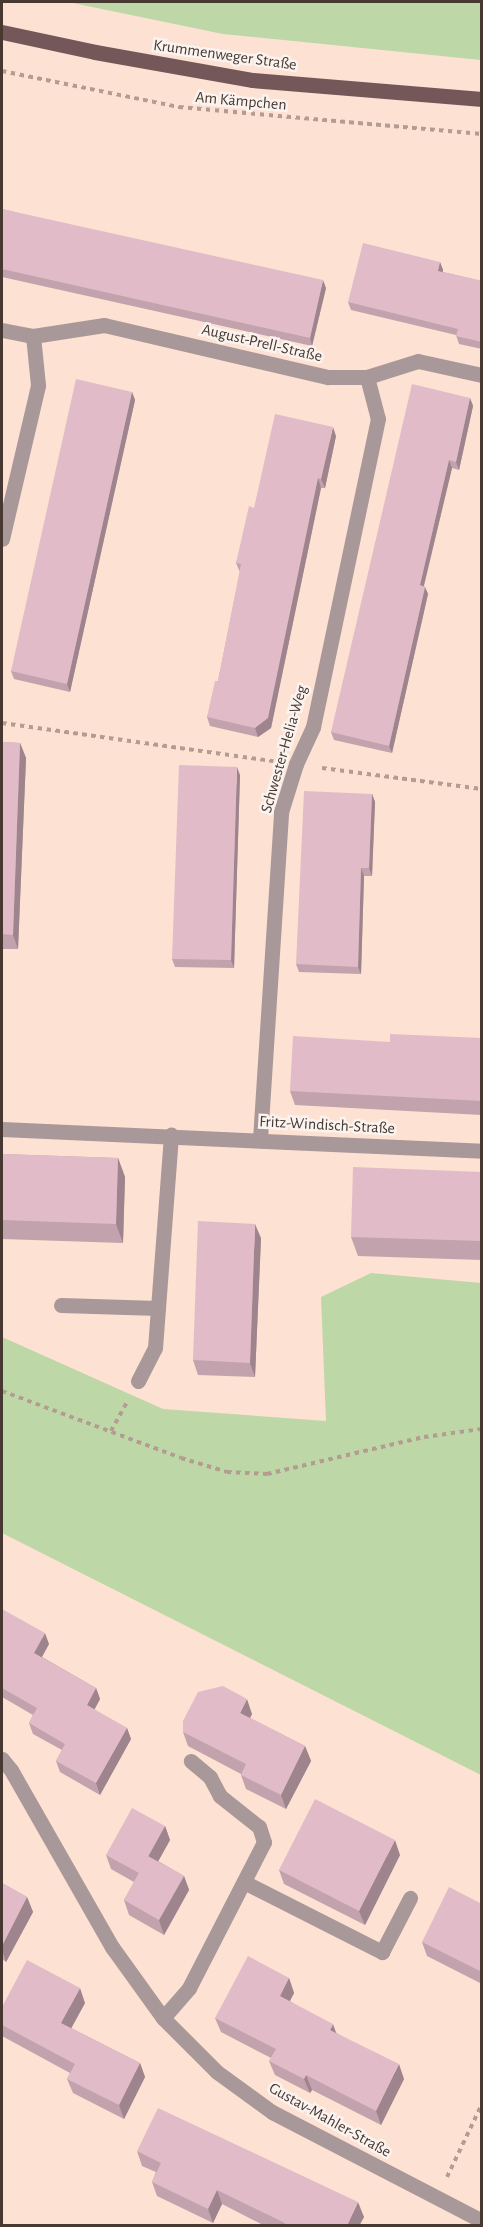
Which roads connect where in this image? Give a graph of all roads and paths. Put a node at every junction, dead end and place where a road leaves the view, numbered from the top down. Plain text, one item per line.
1 (2, 32) edge
2 (2, 71) edge
3 (482, 99) edge
4 (482, 134) edge
5 (2, 330) edge
6 (33, 336) junction
7 (482, 375) edge
8 (367, 377) junction
9 (2, 539) edge
10 (2, 723) edge
11 (296, 764) junction
12 (482, 789) edge
13 (2, 1128) edge
14 (171, 1135) junction
15 (260, 1139) junction
16 (482, 1151) edge
17 (61, 1305) dead end
18 (158, 1308) junction
19 (138, 1381) joint
20 (2, 1390) edge
21 (482, 1430) edge
22 (111, 1431) junction
23 (2, 1759) edge
24 (191, 1761) dead end
25 (244, 1882) junction
26 (410, 1898) dead end
27 (163, 2018) junction
28 (482, 2104) edge
29 (436, 2198) junction
30 (482, 2221) edge

1 - 3 main road, Krummenweger Straße
2 - 4 path, Am Kämpchen
5 - 6 street
6 - 8 street, August-Prell-Straße
6 - 9 street
7 - 8 street, August-Prell-Straße
8 - 11 street, Schwester-Helia-Weg
10 - 11 path
11 - 12 path
11 - 15 street, Schwester-Helia-Weg
13 - 14 street, Fritz-Windisch-Straße
14 - 15 street, Fritz-Windisch-Straße
14 - 18 street
15 - 16 street, Fritz-Windisch-Straße
17 - 18 street
18 - 19 street
19 - 22 path
20 - 22 path
21 - 22 path
23 - 27 street, Gustav-Mahler-Straße
24 - 25 street
25 - 26 street
25 - 27 street
27 - 29 street, Gustav-Mahler-Straße
28 - 29 path
29 - 30 street, Gustav-Mahler-Straße

